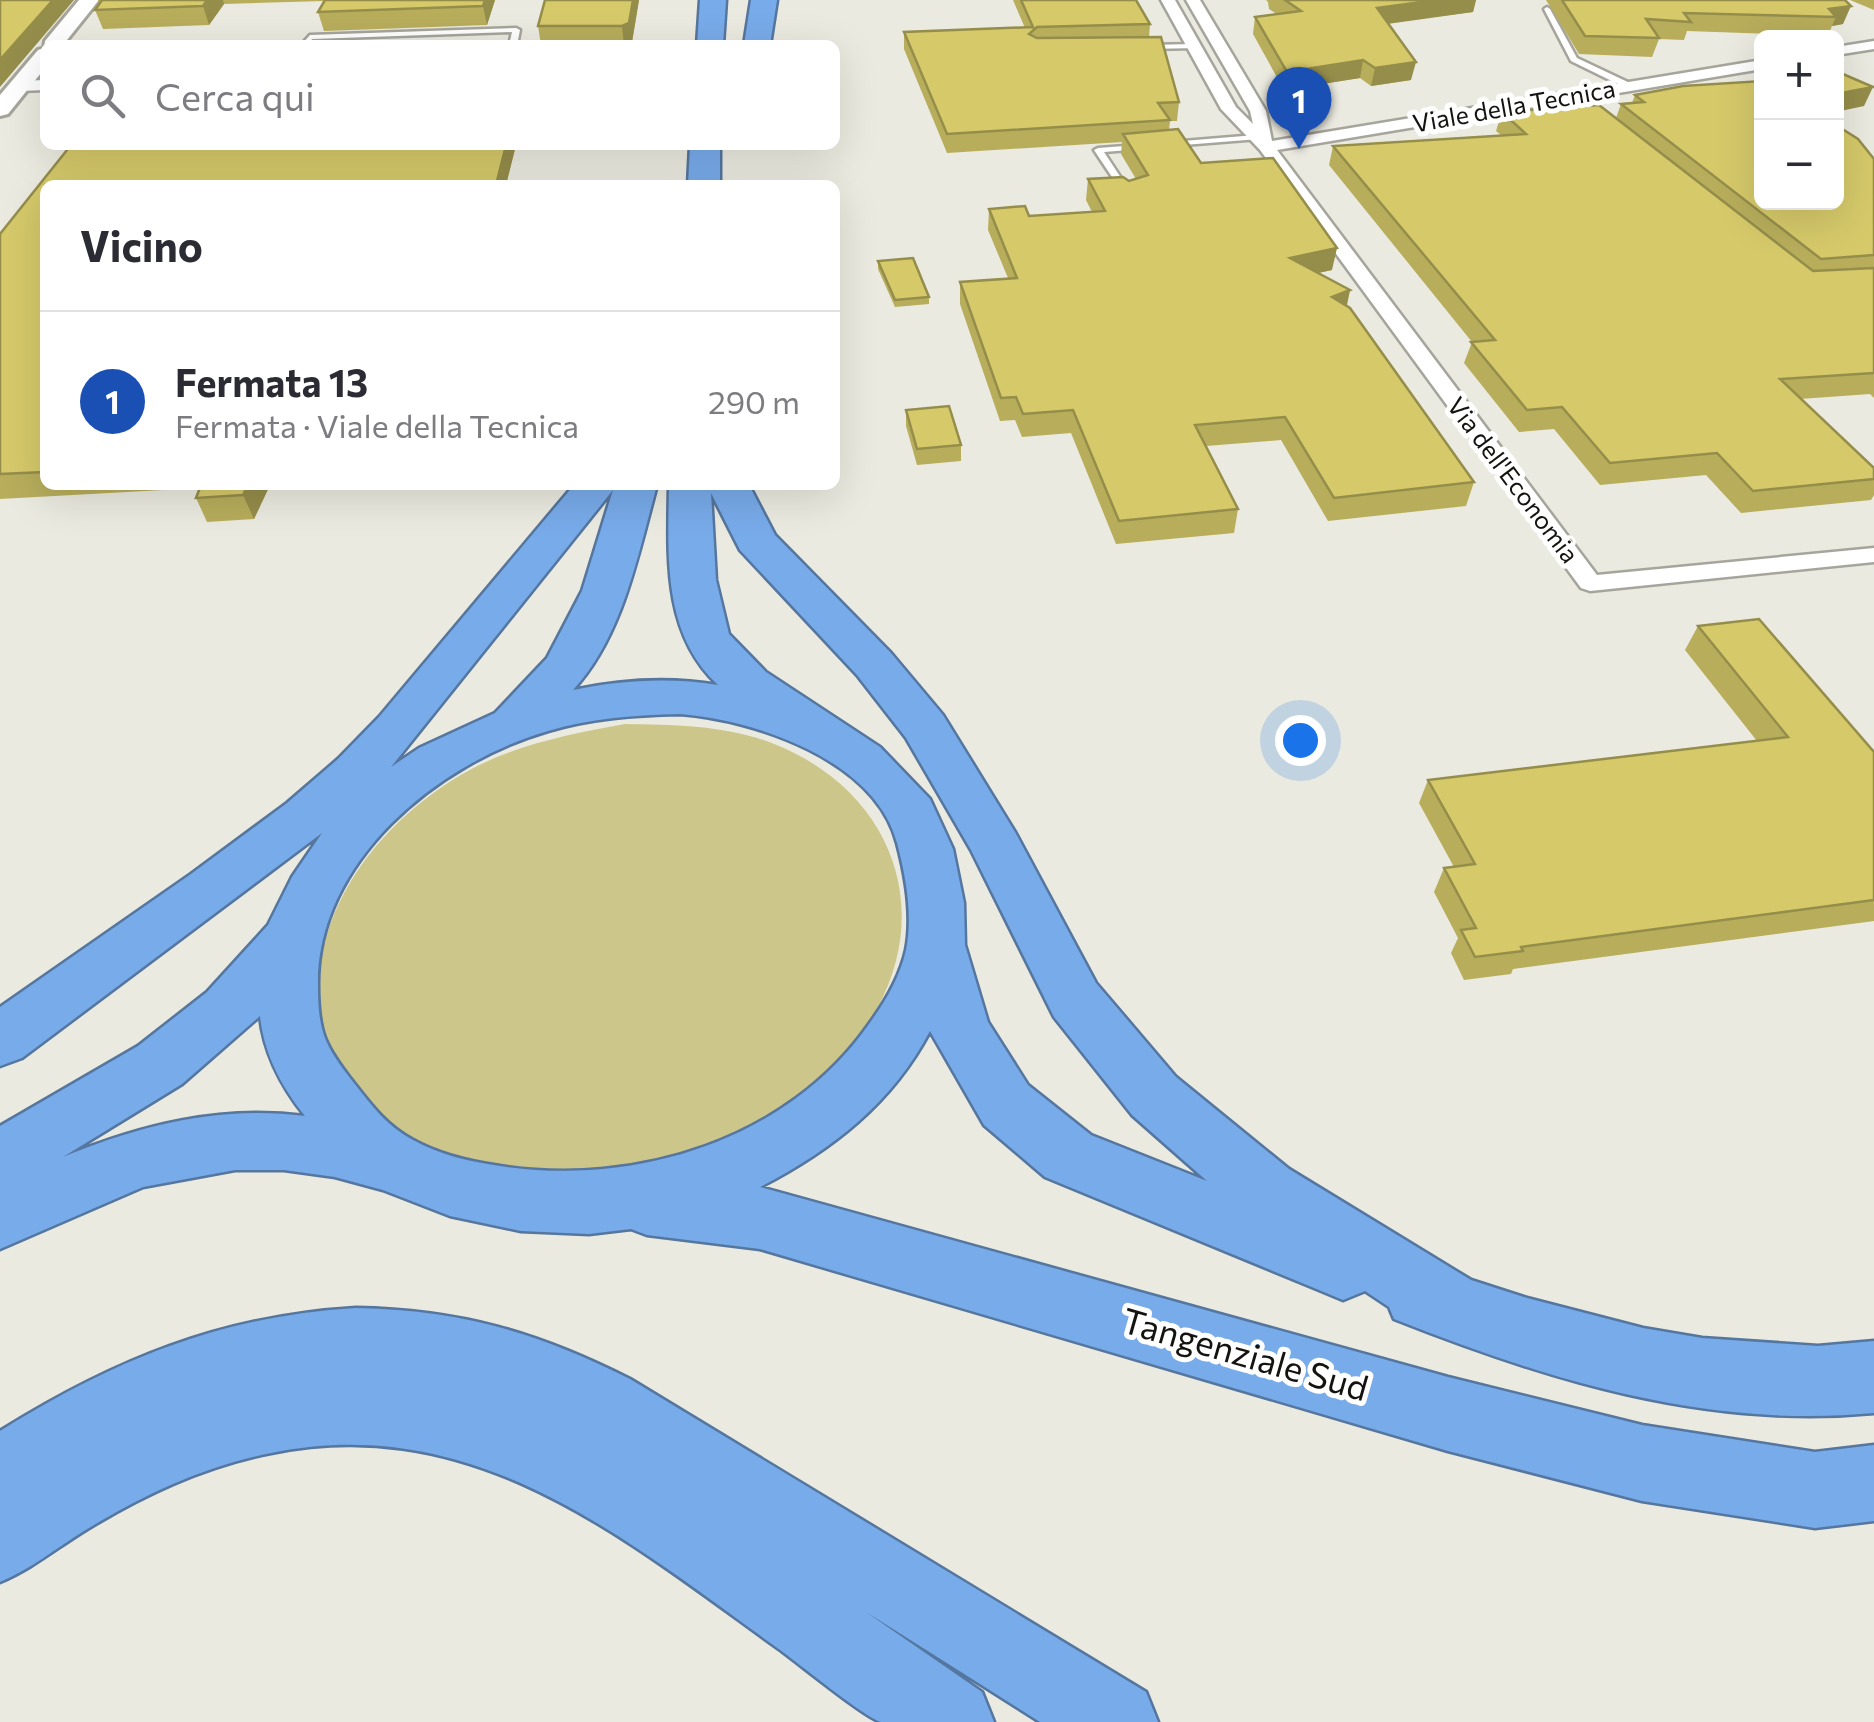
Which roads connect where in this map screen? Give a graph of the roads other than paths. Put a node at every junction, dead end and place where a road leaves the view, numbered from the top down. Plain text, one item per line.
1 (89, 0) edge
2 (692, 0) edge
3 (712, 0) edge
4 (735, 0) edge
5 (764, 0) edge
6 (1168, 0) edge
7 (1193, 0) edge
8 (1547, 10) dead end
9 (56, 40) edge
10 (326, 40) edge
11 (513, 40) edge
12 (691, 40) edge
13 (710, 40) edge
14 (734, 40) edge
15 (758, 40) edge
16 (1874, 44) edge
17 (1194, 46) junction
18 (1134, 47) edge
19 (1844, 50) edge
20 (40, 60) edge
21 (1754, 65) edge
22 (40, 85) edge
23 (19, 86) junction
24 (1628, 86) junction
25 (0, 110) edge
26 (1261, 142) junction
27 (720, 150) edge
28 (714, 180) edge
29 (1128, 195) edge
30 (592, 490) edge
31 (635, 490) edge
32 (690, 490) edge
33 (730, 490) edge
34 (1874, 556) edge
35 (514, 723) junction
36 (824, 734) junction
37 (293, 936) junction
38 (936, 946) junction
39 (0, 1040) edge
40 (0, 1159) edge
41 (399, 1165) junction
42 (619, 1200) junction
43 (0, 1218) edge
44 (1453, 1308) junction
45 (1874, 1377) edge
46 (0, 1476) edge
47 (1874, 1484) edge
48 (0, 1544) edge
49 (952, 1722) edge
50 (1116, 1722) edge

1 - 9 street
2 - 12 highway
3 - 13 highway
4 - 14 highway
5 - 15 highway
6 - 17 street, Via dell'Economia
7 - 26 street, Via dell'Economia
8 - 24 lane
10 - 11 lane
16 - 19 street
17 - 18 lane
17 - 26 street, Via dell'Economia
20 - 23 street
21 - 24 street, Viale della Tecnica
22 - 23 street
23 - 25 street
24 - 26 street, Viale della Tecnica
26 - 29 lane
26 - 34 street, Via dell'Economia
27 - 28 highway
30 - 39 highway
31 - 35 highway
32 - 36 highway
33 - 44 highway
35 - 36 highway
35 - 37 highway
36 - 38 highway
37 - 40 highway
37 - 41 highway
38 - 42 highway
38 - 44 highway
41 - 42 highway
41 - 43 highway
42 - 47 highway, Tangenziale Sud
44 - 45 highway
46 - 50 highway
48 - 49 highway

